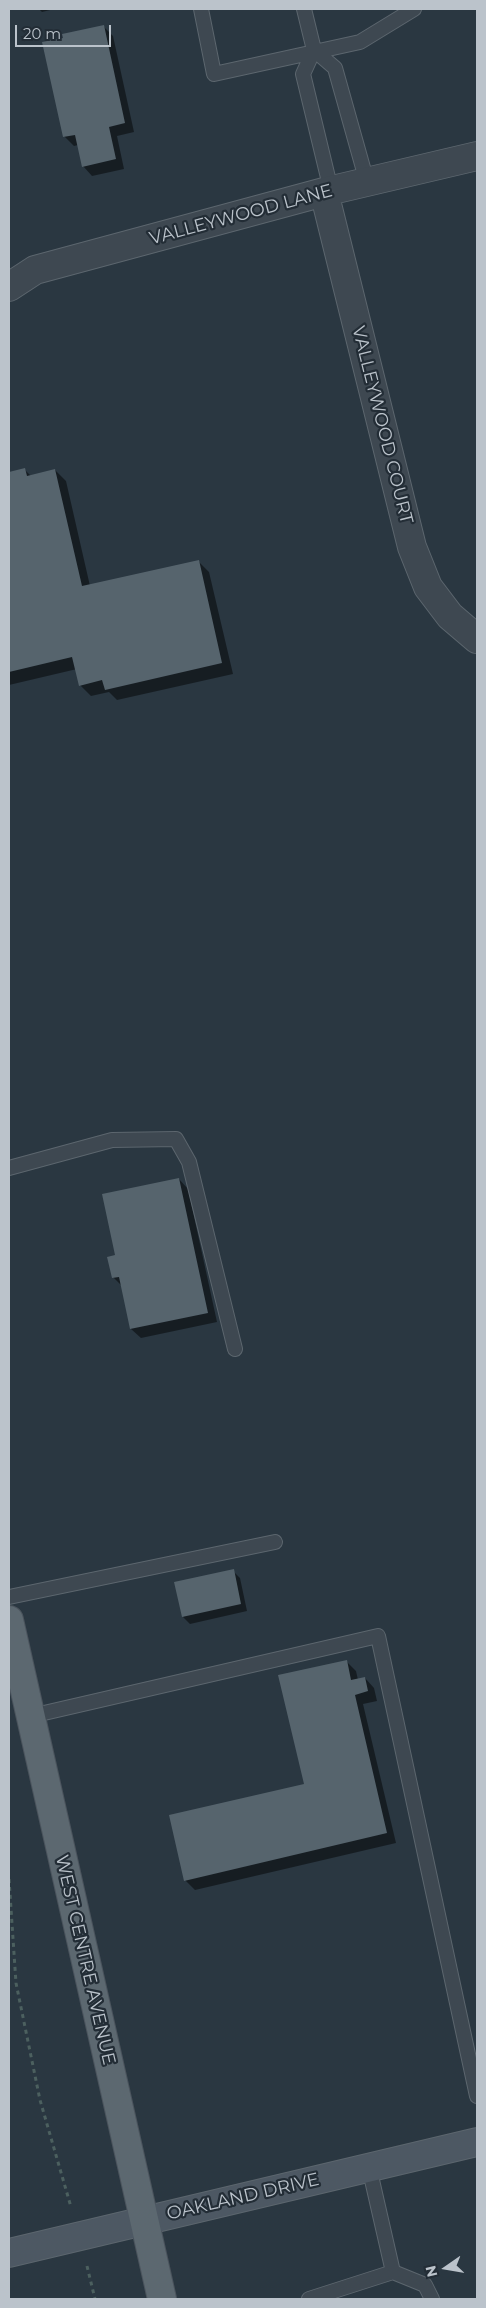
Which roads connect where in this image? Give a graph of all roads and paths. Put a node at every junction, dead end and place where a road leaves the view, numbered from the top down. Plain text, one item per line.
1 (201, 9) edge
2 (304, 9) edge
3 (414, 9) edge
4 (314, 50) junction
5 (477, 156) edge
6 (367, 182) junction
7 (328, 191) junction
8 (9, 287) edge
9 (477, 640) edge
10 (9, 1168) edge
11 (235, 1349) dead end
12 (274, 1542) dead end
13 (9, 1597) edge
14 (9, 1620) edge
15 (30, 1716) junction
16 (9, 1879) edge
17 (477, 2096) edge
18 (477, 2142) edge
19 (369, 2167) junction
20 (143, 2221) junction
21 (80, 2236) junction
22 (9, 2253) edge
23 (393, 2272) junction
24 (95, 2299) edge
25 (162, 2299) edge
26 (310, 2299) edge
27 (432, 2299) edge

1 - 4 lane
2 - 4 lane
3 - 4 lane
4 - 6 lane
4 - 7 lane
5 - 6 street, VALLEYWOOD LANE
6 - 7 street, VALLEYWOOD LANE
7 - 8 street, VALLEYWOOD LANE
7 - 9 street, VALLEYWOOD COURT
10 - 11 lane
12 - 13 lane
14 - 15 main road, WEST CENTRE AVENUE
15 - 17 lane
15 - 20 main road, WEST CENTRE AVENUE
16 - 21 path
18 - 19 street, OAKLAND DRIVE
19 - 20 street, OAKLAND DRIVE
19 - 23 lane
20 - 21 street, OAKLAND DRIVE
20 - 25 main road, WEST CENTRE AVENUE
21 - 22 street, OAKLAND DRIVE
21 - 24 path
23 - 26 lane
23 - 27 lane

